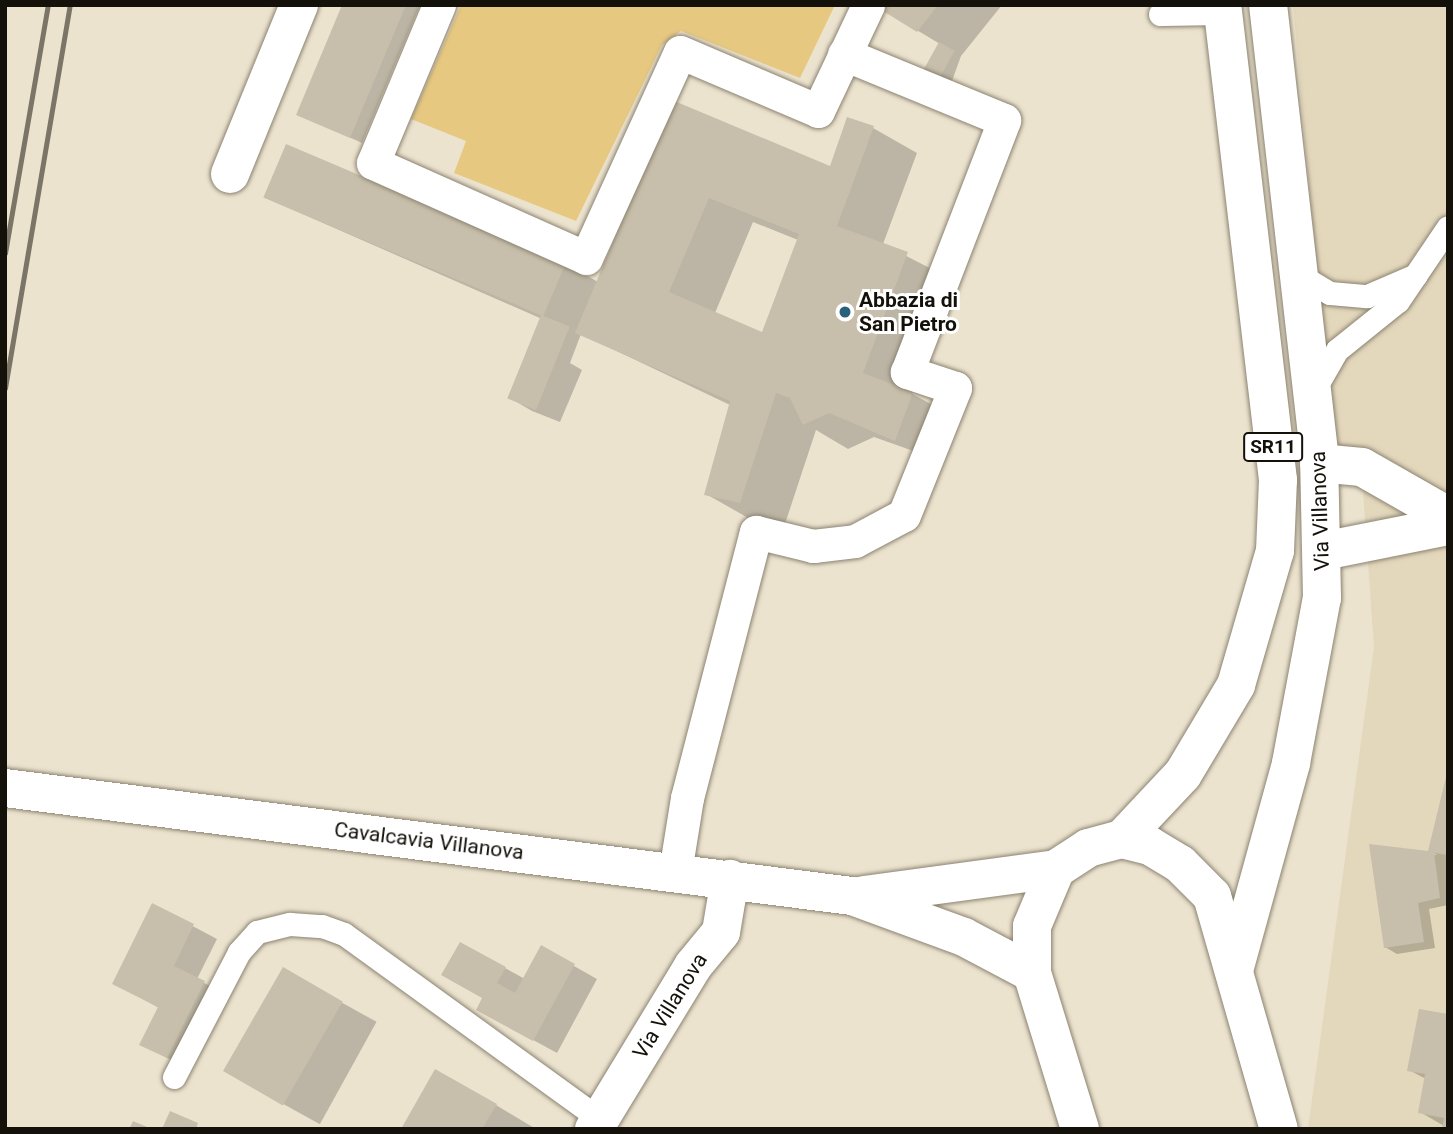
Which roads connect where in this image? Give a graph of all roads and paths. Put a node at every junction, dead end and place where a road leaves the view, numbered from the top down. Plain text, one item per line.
1 (299, 5) edge
2 (439, 5) edge
3 (867, 5) edge
4 (1268, 5) edge
5 (1222, 9) edge
6 (1160, 14) dead end
7 (844, 54) junction
8 (230, 174) dead end
9 (1448, 227) edge
10 (1419, 273) junction
11 (1298, 274) junction
12 (1312, 393) junction
13 (1319, 463) junction
14 (1448, 516) edge
15 (1448, 526) edge
16 (1323, 551) junction
17 (5, 788) edge
18 (1122, 839) junction
19 (1056, 869) junction
20 (675, 872) junction
21 (730, 879) junction
22 (852, 896) junction
23 (1235, 967) junction
24 (1032, 972) junction
25 (174, 1077) dead end
26 (597, 1124) edge
27 (1080, 1129) edge
28 (1279, 1129) edge

1 - 8 main road
2 - 7 street
3 - 7 street
4 - 11 main road, Via Villanova / SR11
5 - 6 lane
5 - 18 main road, Via Villanova / SR11
7 - 20 street
9 - 10 lane
10 - 11 lane
10 - 12 lane
11 - 12 main road, Via Villanova / SR11
12 - 13 main road, Via Villanova / SR11
13 - 14 main road
13 - 16 main road, Via Villanova / SR11
15 - 16 main road
16 - 23 main road, Via Villanova / SR11
17 - 20 main road, Cavalcavia Villanova
18 - 19 main road
18 - 23 main road
19 - 22 main road, Cavalcavia Villanova
19 - 24 main road
20 - 21 main road, Cavalcavia Villanova
21 - 22 main road, Cavalcavia Villanova
21 - 26 main road, Via Villanova
22 - 24 main road, Cavalcavia Villanova
23 - 28 main road
24 - 27 main road
25 - 26 lane

